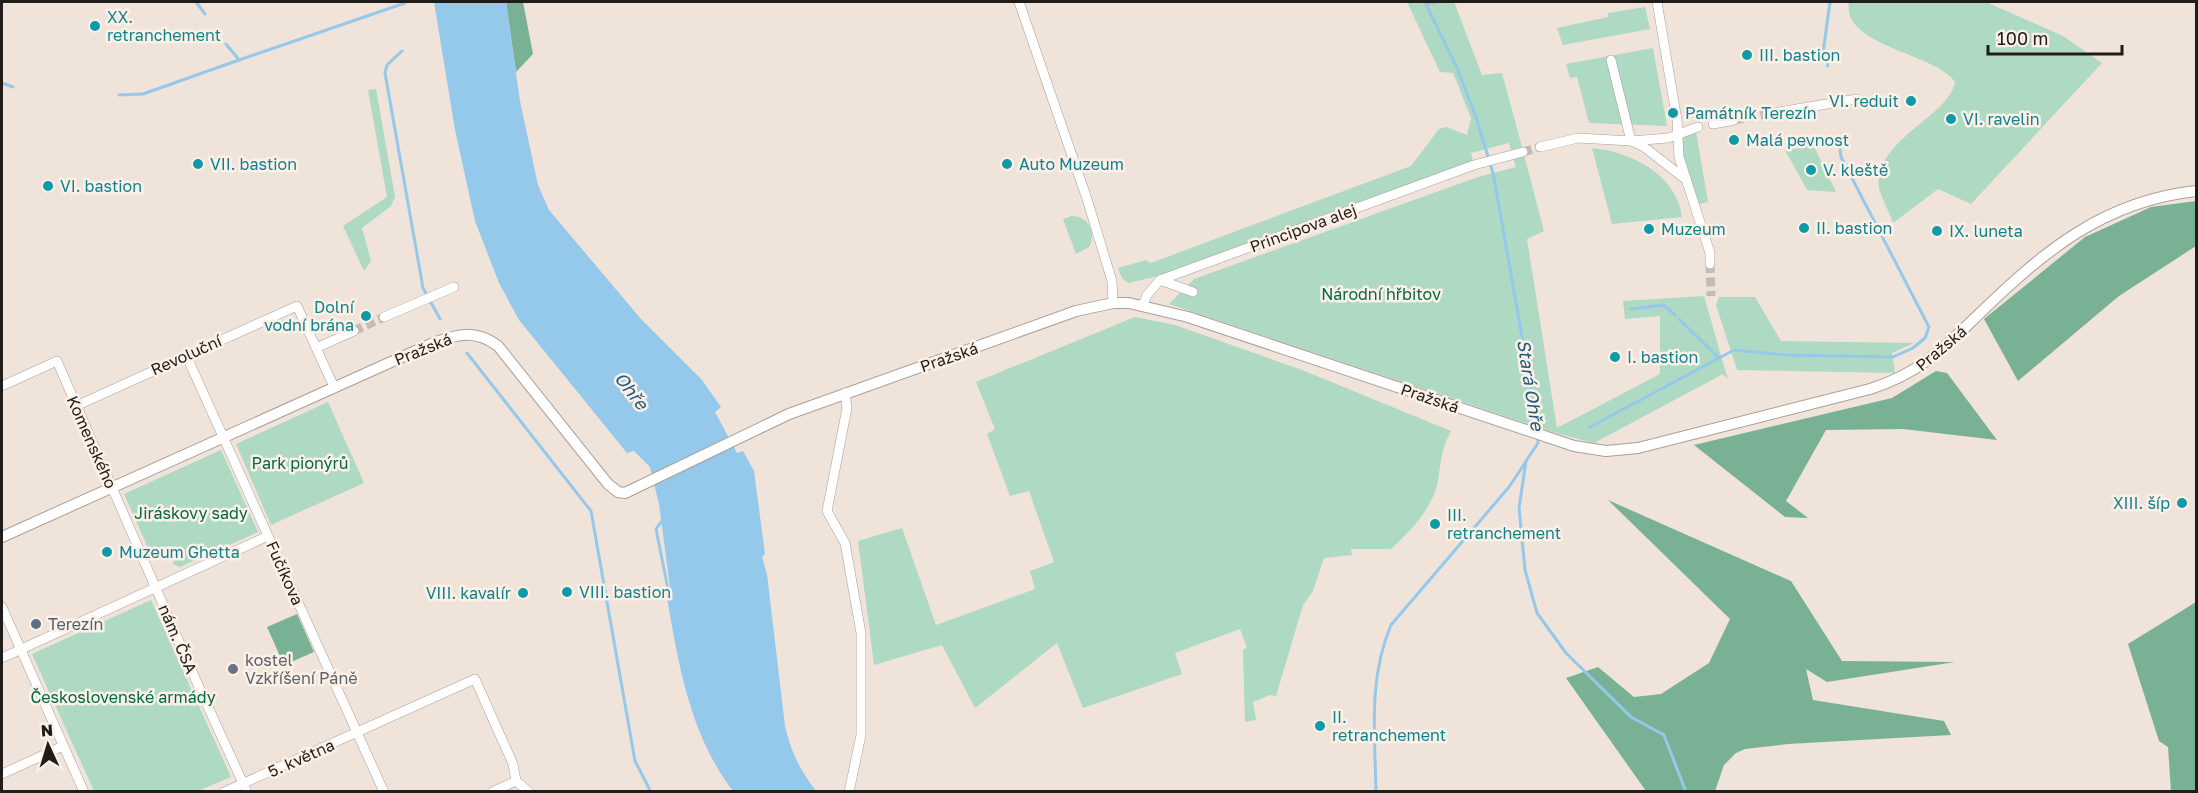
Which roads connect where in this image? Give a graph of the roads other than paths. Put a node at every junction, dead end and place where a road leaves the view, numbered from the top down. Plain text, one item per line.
1 (1019, 2) edge
2 (1657, 2) edge
3 (1611, 60) dead end
4 (1857, 99) dead end
5 (1767, 114) tunnel mouth
6 (1734, 120) tunnel mouth
7 (1713, 124) dead end
8 (1698, 128) dead end
9 (1677, 136) junction
10 (1631, 141) junction
11 (1540, 147) tunnel mouth
12 (1523, 152) tunnel mouth
13 (1684, 179) junction
14 (2196, 191) edge
15 (1710, 264) tunnel mouth
16 (1160, 280) junction
17 (454, 286) dead end
18 (1193, 292) dead end
19 (1113, 303) junction
20 (1143, 305) junction
21 (384, 317) tunnel mouth
22 (354, 330) tunnel mouth
23 (316, 348) junction
24 (186, 355) junction
25 (2, 386) edge
26 (334, 387) junction
27 (845, 393) junction
28 (76, 406) junction
29 (223, 437) junction
30 (112, 487) junction
31 (268, 536) junction
32 (2, 537) edge
33 (156, 588) junction
34 (2, 607) edge
35 (21, 649) junction
36 (2, 658) edge
37 (357, 732) junction
38 (63, 746) junction
39 (2, 774) edge
40 (516, 781) junction
41 (245, 787) edge
42 (84, 792) edge
43 (224, 792) edge
44 (384, 792) edge
45 (492, 792) edge
46 (529, 792) edge
47 (849, 792) edge

1 - 19 street
2 - 9 street
3 - 10 street
4 - 5 street
6 - 7 street
8 - 9 street
9 - 10 street
9 - 13 street
10 - 11 street
10 - 13 street
12 - 16 street, Principova alej
13 - 15 street
14 - 20 main road, Pražská
16 - 18 street
16 - 20 street
17 - 21 street
19 - 20 main road, Pražská
19 - 27 main road, Pražská
22 - 23 street
23 - 24 street, Revoluční
23 - 26 street
24 - 28 street, Revoluční
24 - 29 street, Fučíkova
25 - 28 street, Komenského
26 - 27 main road, Pražská
26 - 29 main road, Pražská
27 - 47 street
28 - 30 street, Komenského
29 - 30 main road, Pražská
29 - 31 street, Fučíkova
30 - 32 main road, Pražská
30 - 33 street, Komenského
31 - 33 street
31 - 37 street, Fučíkova
33 - 35 street, nám. ČSA
33 - 41 street, nám. ČSA
34 - 35 street
35 - 36 street, nám. ČSA
35 - 38 street
37 - 40 street, 5. května
37 - 41 street, 5. května
37 - 44 street, Fučíkova
38 - 39 street
38 - 42 street
40 - 45 street
40 - 46 street
41 - 43 street

